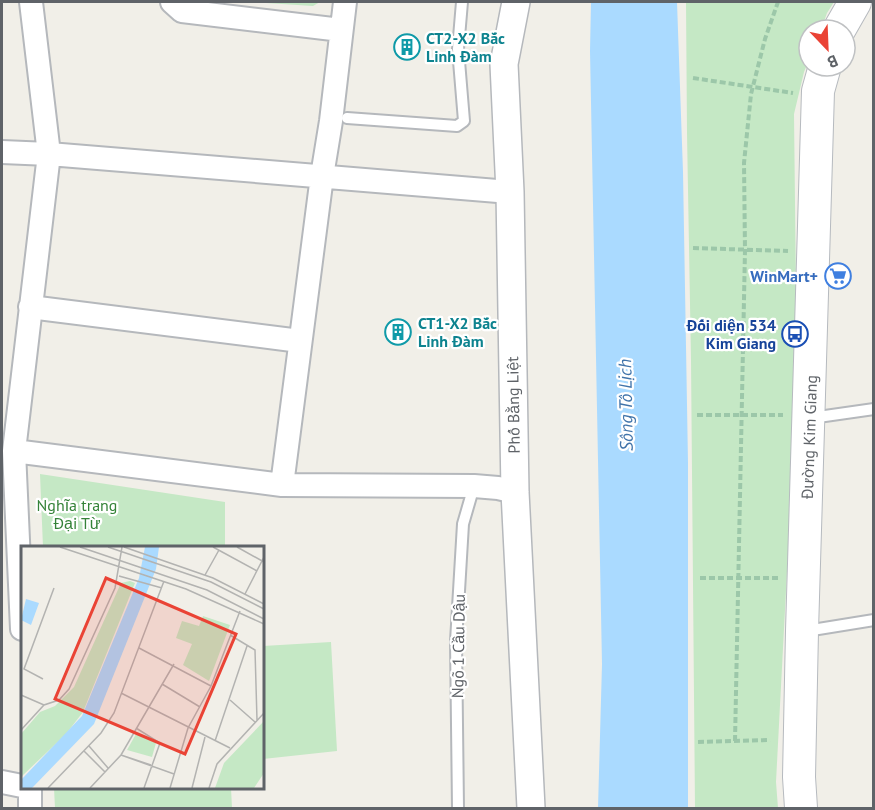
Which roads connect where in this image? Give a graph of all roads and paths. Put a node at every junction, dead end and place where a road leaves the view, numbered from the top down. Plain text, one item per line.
1 (31, 2) edge
2 (172, 2) edge
3 (345, 2) edge
4 (462, 2) edge
5 (516, 2) edge
6 (778, 2) edge
7 (855, 2) edge
8 (846, 18) edge
9 (341, 30) junction
10 (693, 78) dead end
11 (822, 78) edge
12 (753, 87) junction
13 (796, 94) dead end
14 (347, 118) dead end
15 (2, 152) edge
16 (49, 154) junction
17 (322, 176) junction
18 (510, 192) junction
19 (693, 248) dead end
20 (745, 250) junction
21 (792, 251) dead end
22 (30, 307) junction
23 (300, 341) junction
24 (873, 409) edge
25 (697, 415) dead end
26 (742, 415) junction
27 (801, 417) junction
28 (15, 451) junction
29 (282, 485) junction
30 (474, 486) junction
31 (515, 492) junction
32 (700, 578) dead end
33 (738, 578) junction
34 (784, 578) dead end
35 (21, 604) edge
36 (873, 620) edge
37 (802, 631) junction
38 (770, 740) dead end
39 (735, 741) junction
40 (698, 742) dead end
41 (2, 782) edge
42 (21, 786) edge
43 (30, 789) edge
44 (30, 808) edge
45 (458, 808) edge
46 (531, 808) edge
47 (801, 808) edge

1 - 16 street
2 - 9 street
3 - 9 street
4 - 14 lane
5 - 18 street, Phố Bằng Liệt
6 - 12 path
7 - 8 main road
9 - 17 street
10 - 12 path
11 - 27 main road, Đường Kim Giang
12 - 13 path
12 - 20 path
15 - 16 street
16 - 17 street
16 - 22 street
17 - 18 street
17 - 23 street
18 - 31 street, Phố Bằng Liệt
19 - 20 path
20 - 21 path
20 - 26 path
22 - 23 street
22 - 28 street
23 - 29 street
24 - 27 lane
25 - 26 path
26 - 27 path
26 - 33 path
27 - 37 main road, Đường Kim Giang
28 - 29 street
28 - 35 street
29 - 30 street
30 - 31 street
30 - 45 lane, Ngõ 1 Cầu Dậu
31 - 46 street, Phố Bằng Liệt
32 - 33 path
33 - 34 path
33 - 39 path
36 - 37 lane
37 - 47 main road, Đường Kim Giang
38 - 39 path
39 - 40 path
41 - 42 street
43 - 44 street

